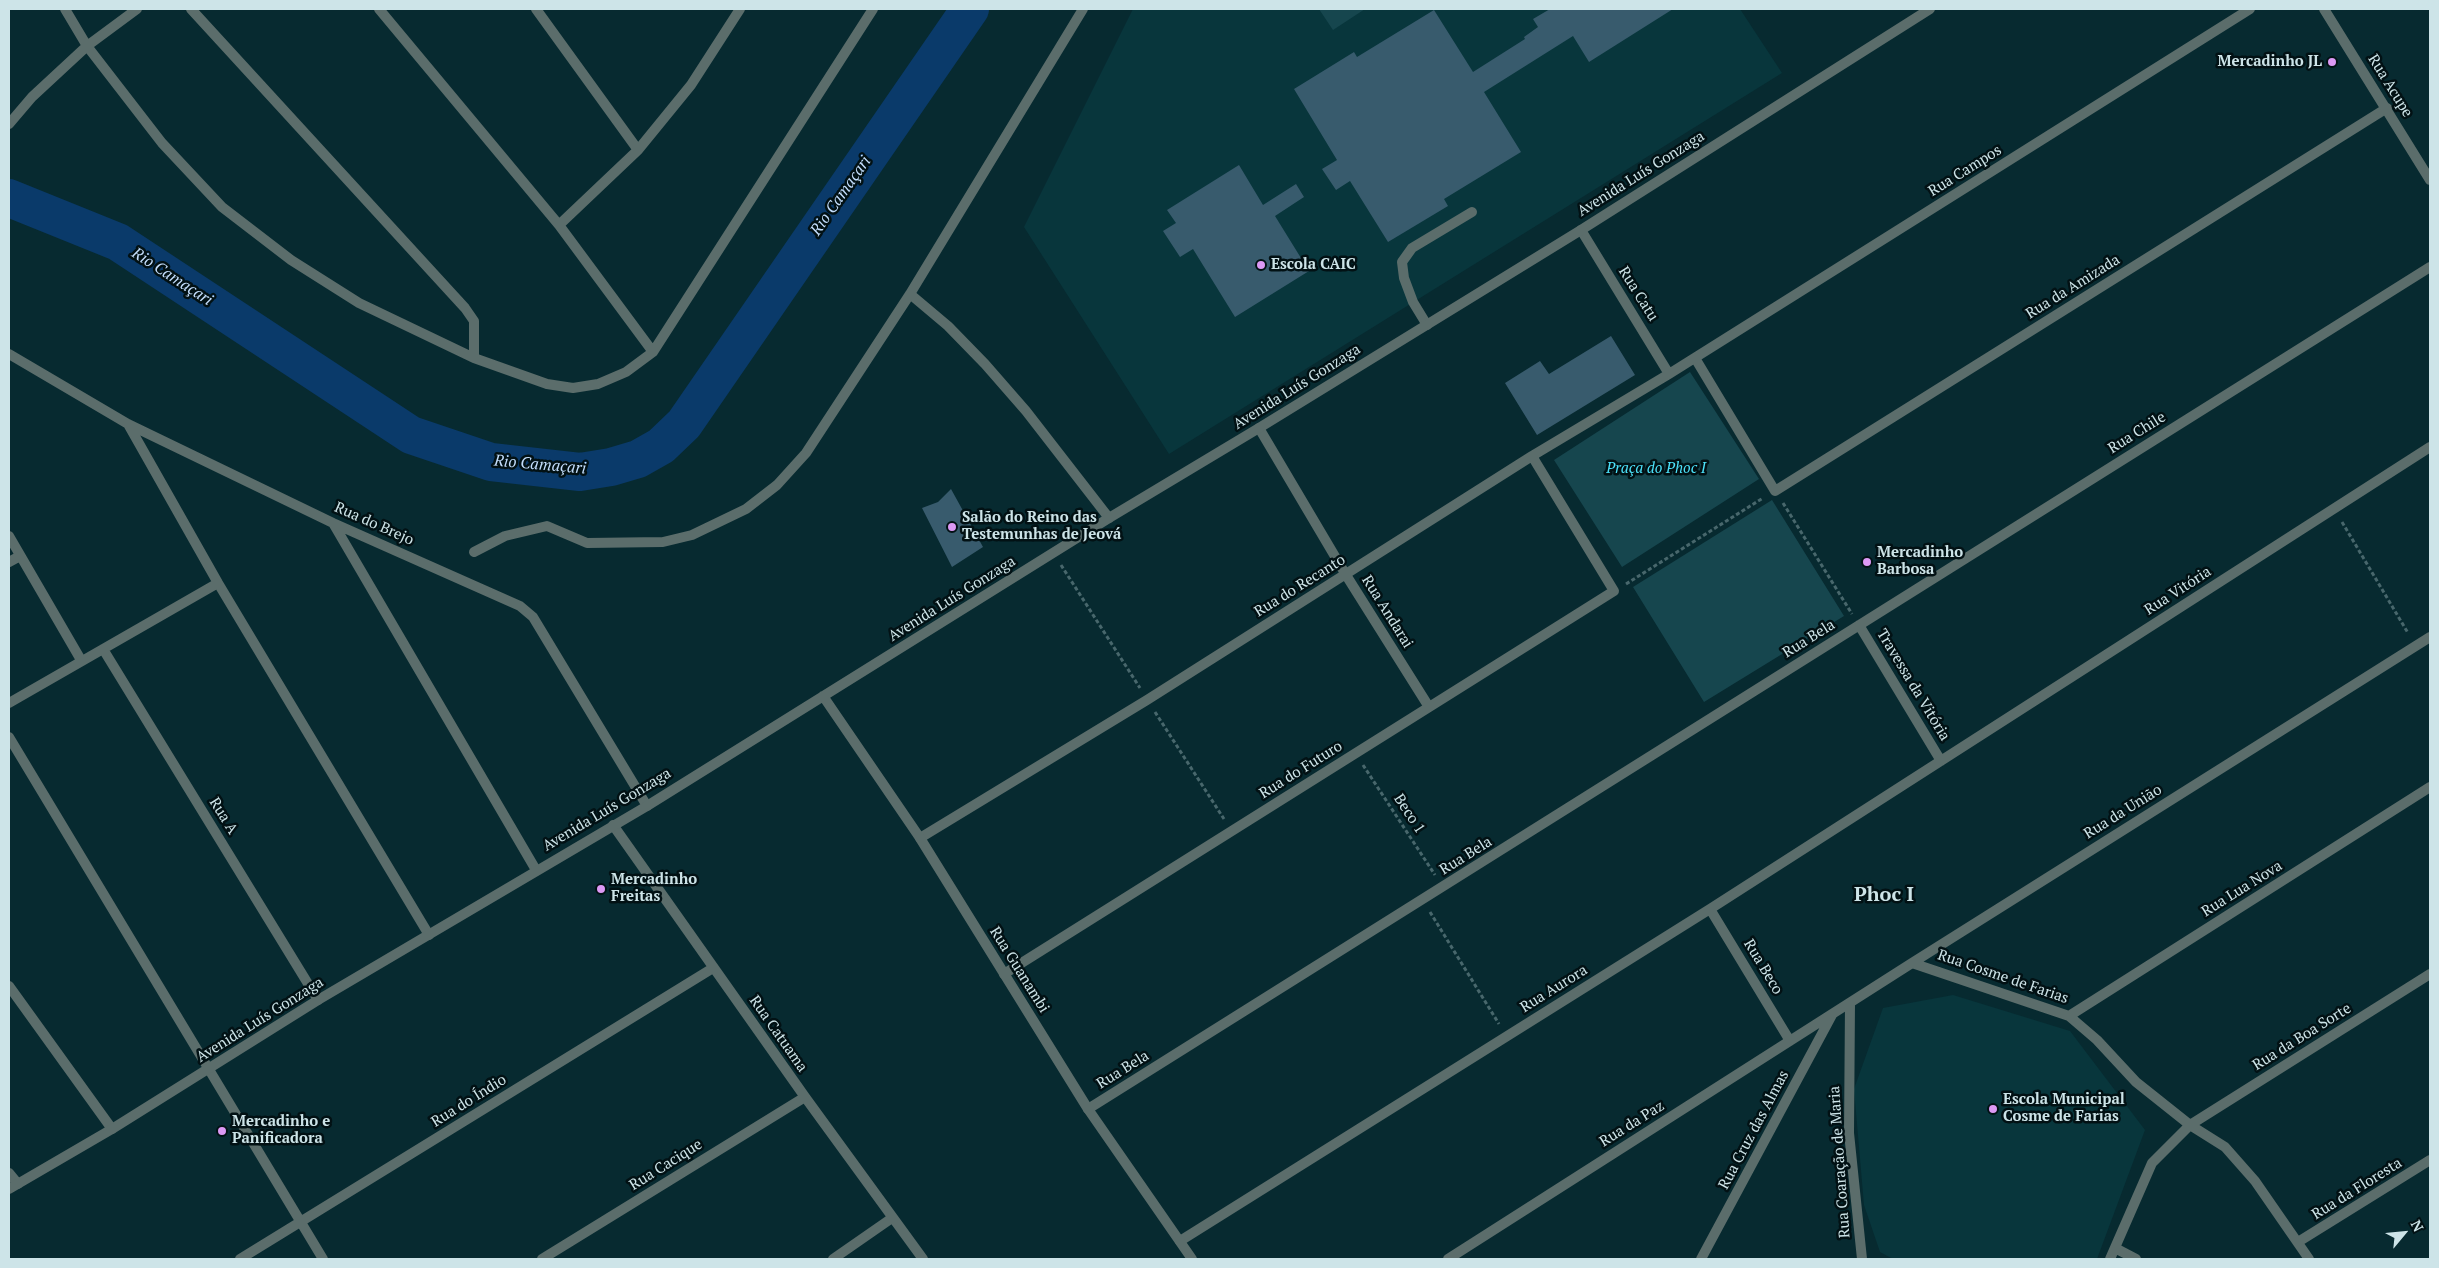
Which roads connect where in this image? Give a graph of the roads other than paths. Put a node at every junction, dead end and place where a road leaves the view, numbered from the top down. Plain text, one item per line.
1 (65, 9) edge
2 (138, 9) edge
3 (191, 9) edge
4 (379, 9) edge
5 (536, 9) edge
6 (740, 9) edge
7 (873, 9) edge
8 (1082, 9) edge
9 (1930, 9) edge
10 (2250, 9) edge
11 (2324, 9) edge
12 (87, 46) junction
13 (2387, 108) junction
14 (9, 124) edge
15 (638, 150) junction
16 (2430, 180) edge
17 (1472, 212) dead end
18 (559, 225) junction
19 (1581, 230) junction
20 (2430, 267) edge
21 (910, 294) junction
22 (1427, 325) junction
23 (653, 352) junction
24 (9, 354) edge
25 (474, 358) junction
26 (1695, 358) junction
27 (1669, 374) junction
28 (128, 424) junction
29 (1259, 428) junction
30 (2430, 447) edge
31 (1532, 456) junction
32 (1109, 518) junction
33 (333, 523) junction
34 (9, 536) edge
35 (474, 552) dead end
36 (20, 556) junction
37 (9, 562) edge
38 (1346, 574) junction
39 (218, 583) junction
40 (1859, 625) junction
41 (2430, 637) edge
42 (103, 648) junction
43 (81, 660) junction
44 (823, 696) junction
45 (9, 703) edge
46 (1429, 707) junction
47 (9, 737) edge
48 (1941, 761) junction
49 (2430, 787) edge
50 (646, 806) junction
51 (613, 825) junction
52 (920, 838) junction
53 (536, 870) junction
54 (1710, 909) junction
55 (429, 935) junction
56 (1912, 963) junction
57 (713, 968) junction
58 (1004, 974) junction
59 (2430, 974) edge
60 (9, 986) edge
61 (318, 1000) junction
62 (1850, 1003) junction
63 (1833, 1014) junction
64 (2069, 1016) junction
65 (1790, 1041) junction
66 (209, 1070) junction
67 (805, 1097) junction
68 (1088, 1110) junction
69 (2190, 1124) junction
70 (112, 1130) junction
71 (2430, 1160) edge
72 (9, 1173) edge
73 (13, 1186) edge
74 (892, 1218) junction
75 (301, 1222) junction
76 (1180, 1241) junction
77 (2298, 1242) junction
78 (2115, 1248) junction
79 (240, 1259) edge
80 (323, 1259) edge
81 (542, 1259) edge
82 (833, 1259) edge
83 (923, 1259) edge
84 (1192, 1259) edge
85 (1448, 1259) edge
86 (1701, 1259) edge
87 (1862, 1259) edge
88 (2110, 1259) edge
89 (2136, 1259) edge
90 (2309, 1259) edge

1 - 12 street
2 - 12 street
3 - 25 street
4 - 18 street
5 - 15 street
6 - 15 street
7 - 23 street
8 - 21 street
9 - 19 street, Avenida Luís Gonzaga
10 - 26 street, Rua Campos
11 - 13 street, Rua Acupe
12 - 14 street
12 - 25 street
13 - 16 street, Rua Acupe
13 - 26 street, Rua da Amizada
15 - 18 street
17 - 22 street
18 - 23 street
19 - 22 street, Avenida Luís Gonzaga
19 - 27 street, Rua Catu
20 - 40 street, Rua Chile
21 - 32 street
21 - 35 street
22 - 29 street, Avenida Luís Gonzaga
23 - 25 street
24 - 28 street, Rua do Brejo
26 - 27 street, Rua do Recanto
27 - 31 street, Rua do Recanto
28 - 33 street, Rua do Brejo
28 - 39 street
29 - 32 street, Avenida Luís Gonzaga
29 - 38 street, Rua Andarai
30 - 48 street, Rua Vitória
31 - 38 street, Rua do Recanto
31 - 46 street, Rua do Futuro
32 - 44 street, Avenida Luís Gonzaga
33 - 50 street, Rua do Brejo
33 - 53 street
34 - 36 street
36 - 37 street
36 - 43 street
38 - 46 street, Rua Andarai
38 - 52 street, Rua do Recanto
39 - 42 street
39 - 55 street
40 - 48 street, Travessa da Vitória
40 - 68 street, Rua Bela
41 - 56 street, Rua da União
42 - 43 street
42 - 61 street, Rua A
43 - 45 street
44 - 50 street, Avenida Luís Gonzaga
44 - 52 street, Rua Guanambi
46 - 58 street, Rua do Futuro
47 - 66 street
48 - 54 street, Rua Aurora
49 - 64 street, Rua Lua Nova
50 - 51 street, Avenida Luís Gonzaga
51 - 53 street, Avenida Luís Gonzaga
51 - 57 street, Rua Catuama
52 - 58 street, Rua Guanambi
53 - 55 street, Avenida Luís Gonzaga
54 - 65 street, Rua Beco
54 - 76 street, Rua Aurora
55 - 61 street, Avenida Luís Gonzaga
56 - 62 street, Rua da União
56 - 64 street, Rua Cosme de Farias
57 - 67 street, Rua Catuama
57 - 75 street, Rua do Índio
58 - 68 street, Rua Guanambi
59 - 69 street, Rua da Boa Sorte
60 - 70 street
61 - 66 street, Avenida Luís Gonzaga
62 - 63 street, Rua da União
62 - 87 street, Rua Coaração de Maria
63 - 65 street, Rua da Paz
63 - 86 street, Rua Cruz das Almas
64 - 69 street, Rua Cosme de Farias
65 - 85 street, Rua da Paz
66 - 70 street, Avenida Luís Gonzaga
66 - 75 street
67 - 74 street, Rua Catuama
67 - 81 street, Rua Cacique
68 - 76 street, Rua Guanambi
69 - 77 street, Rua Cosme de Farias
69 - 78 street, Rua da Boa Sorte
70 - 73 street, Avenida Luís Gonzaga
71 - 77 street, Rua da Floresta
72 - 73 street
74 - 82 street
74 - 83 street, Rua Catuama
75 - 79 street, Rua do Índio
75 - 80 street
76 - 84 street, Rua Guanambi
77 - 90 street, Rua Cosme de Farias
78 - 88 street, Rua da Boa Sorte
78 - 89 street

